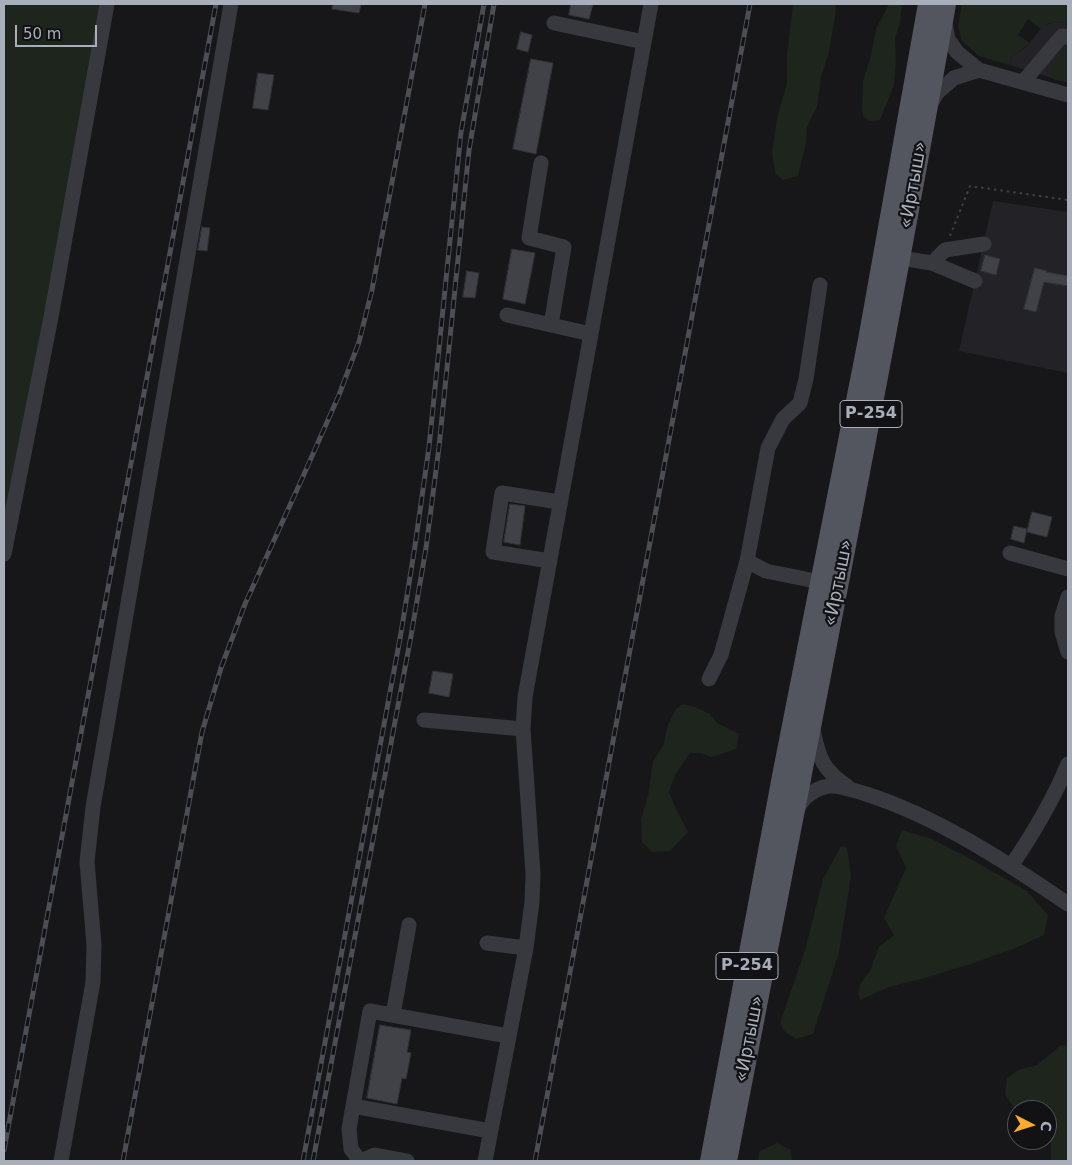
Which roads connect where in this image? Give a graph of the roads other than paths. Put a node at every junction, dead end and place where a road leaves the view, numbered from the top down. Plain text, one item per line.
1 (107, 4) edge
2 (231, 4) edge
3 (651, 4) edge
4 (928, 4) edge
5 (945, 10) edge
6 (554, 23) dead end
7 (1068, 37) edge
8 (644, 42) junction
9 (979, 70) junction
10 (1022, 82) junction
11 (1068, 95) edge
12 (927, 111) junction
13 (541, 163) dead end
14 (984, 244) dead end
15 (900, 258) junction
16 (932, 263) junction
17 (975, 281) dead end
18 (820, 285) dead end
19 (507, 315) dead end
20 (551, 325) junction
21 (591, 334) junction
22 (560, 502) junction
23 (1010, 553) dead end
24 (4, 554) edge
25 (550, 561) junction
26 (747, 561) junction
27 (1068, 569) edge
28 (820, 582) junction
29 (1068, 597) edge
30 (1068, 652) edge
31 (709, 679) dead end
32 (424, 720) dead end
33 (812, 722) junction
34 (524, 729) junction
35 (1068, 764) edge
36 (854, 790) junction
37 (792, 824) junction
38 (1011, 866) junction
39 (1068, 904) edge
40 (409, 925) dead end
41 (487, 943) dead end
42 (526, 948) junction
43 (393, 1015) junction
44 (508, 1036) junction
45 (353, 1106) junction
46 (490, 1131) junction
47 (61, 1161) edge
48 (360, 1161) edge
49 (407, 1161) edge
50 (485, 1161) edge
51 (710, 1161) edge
52 (727, 1161) edge

1 - 24 street
2 - 47 street
3 - 8 street
4 - 28 main road, «Иртыш» / Р-254
5 - 9 street
5 - 12 main road, «Иртыш» / Р-254
6 - 8 street
7 - 10 street
8 - 21 street
9 - 10 street
9 - 12 street
10 - 11 street
12 - 15 main road, «Иртыш» / Р-254
13 - 20 street
14 - 16 street
15 - 16 street
15 - 33 main road, «Иртыш» / Р-254
16 - 17 street
18 - 26 street
19 - 20 street
20 - 21 street
21 - 22 street
22 - 25 street
22 - 25 street
23 - 27 street
25 - 34 street
26 - 28 street
26 - 31 street
28 - 51 main road, «Иртыш» / Р-254
29 - 30 street
32 - 34 street
33 - 36 street
33 - 37 main road, «Иртыш» / Р-254
34 - 42 street
35 - 38 street
36 - 37 street
36 - 38 street
37 - 52 main road, «Иртыш» / Р-254
38 - 39 street
40 - 43 street
41 - 42 street
42 - 44 street
43 - 44 street
43 - 45 street
44 - 46 street
45 - 46 street
45 - 48 street
46 - 50 street
48 - 49 street

